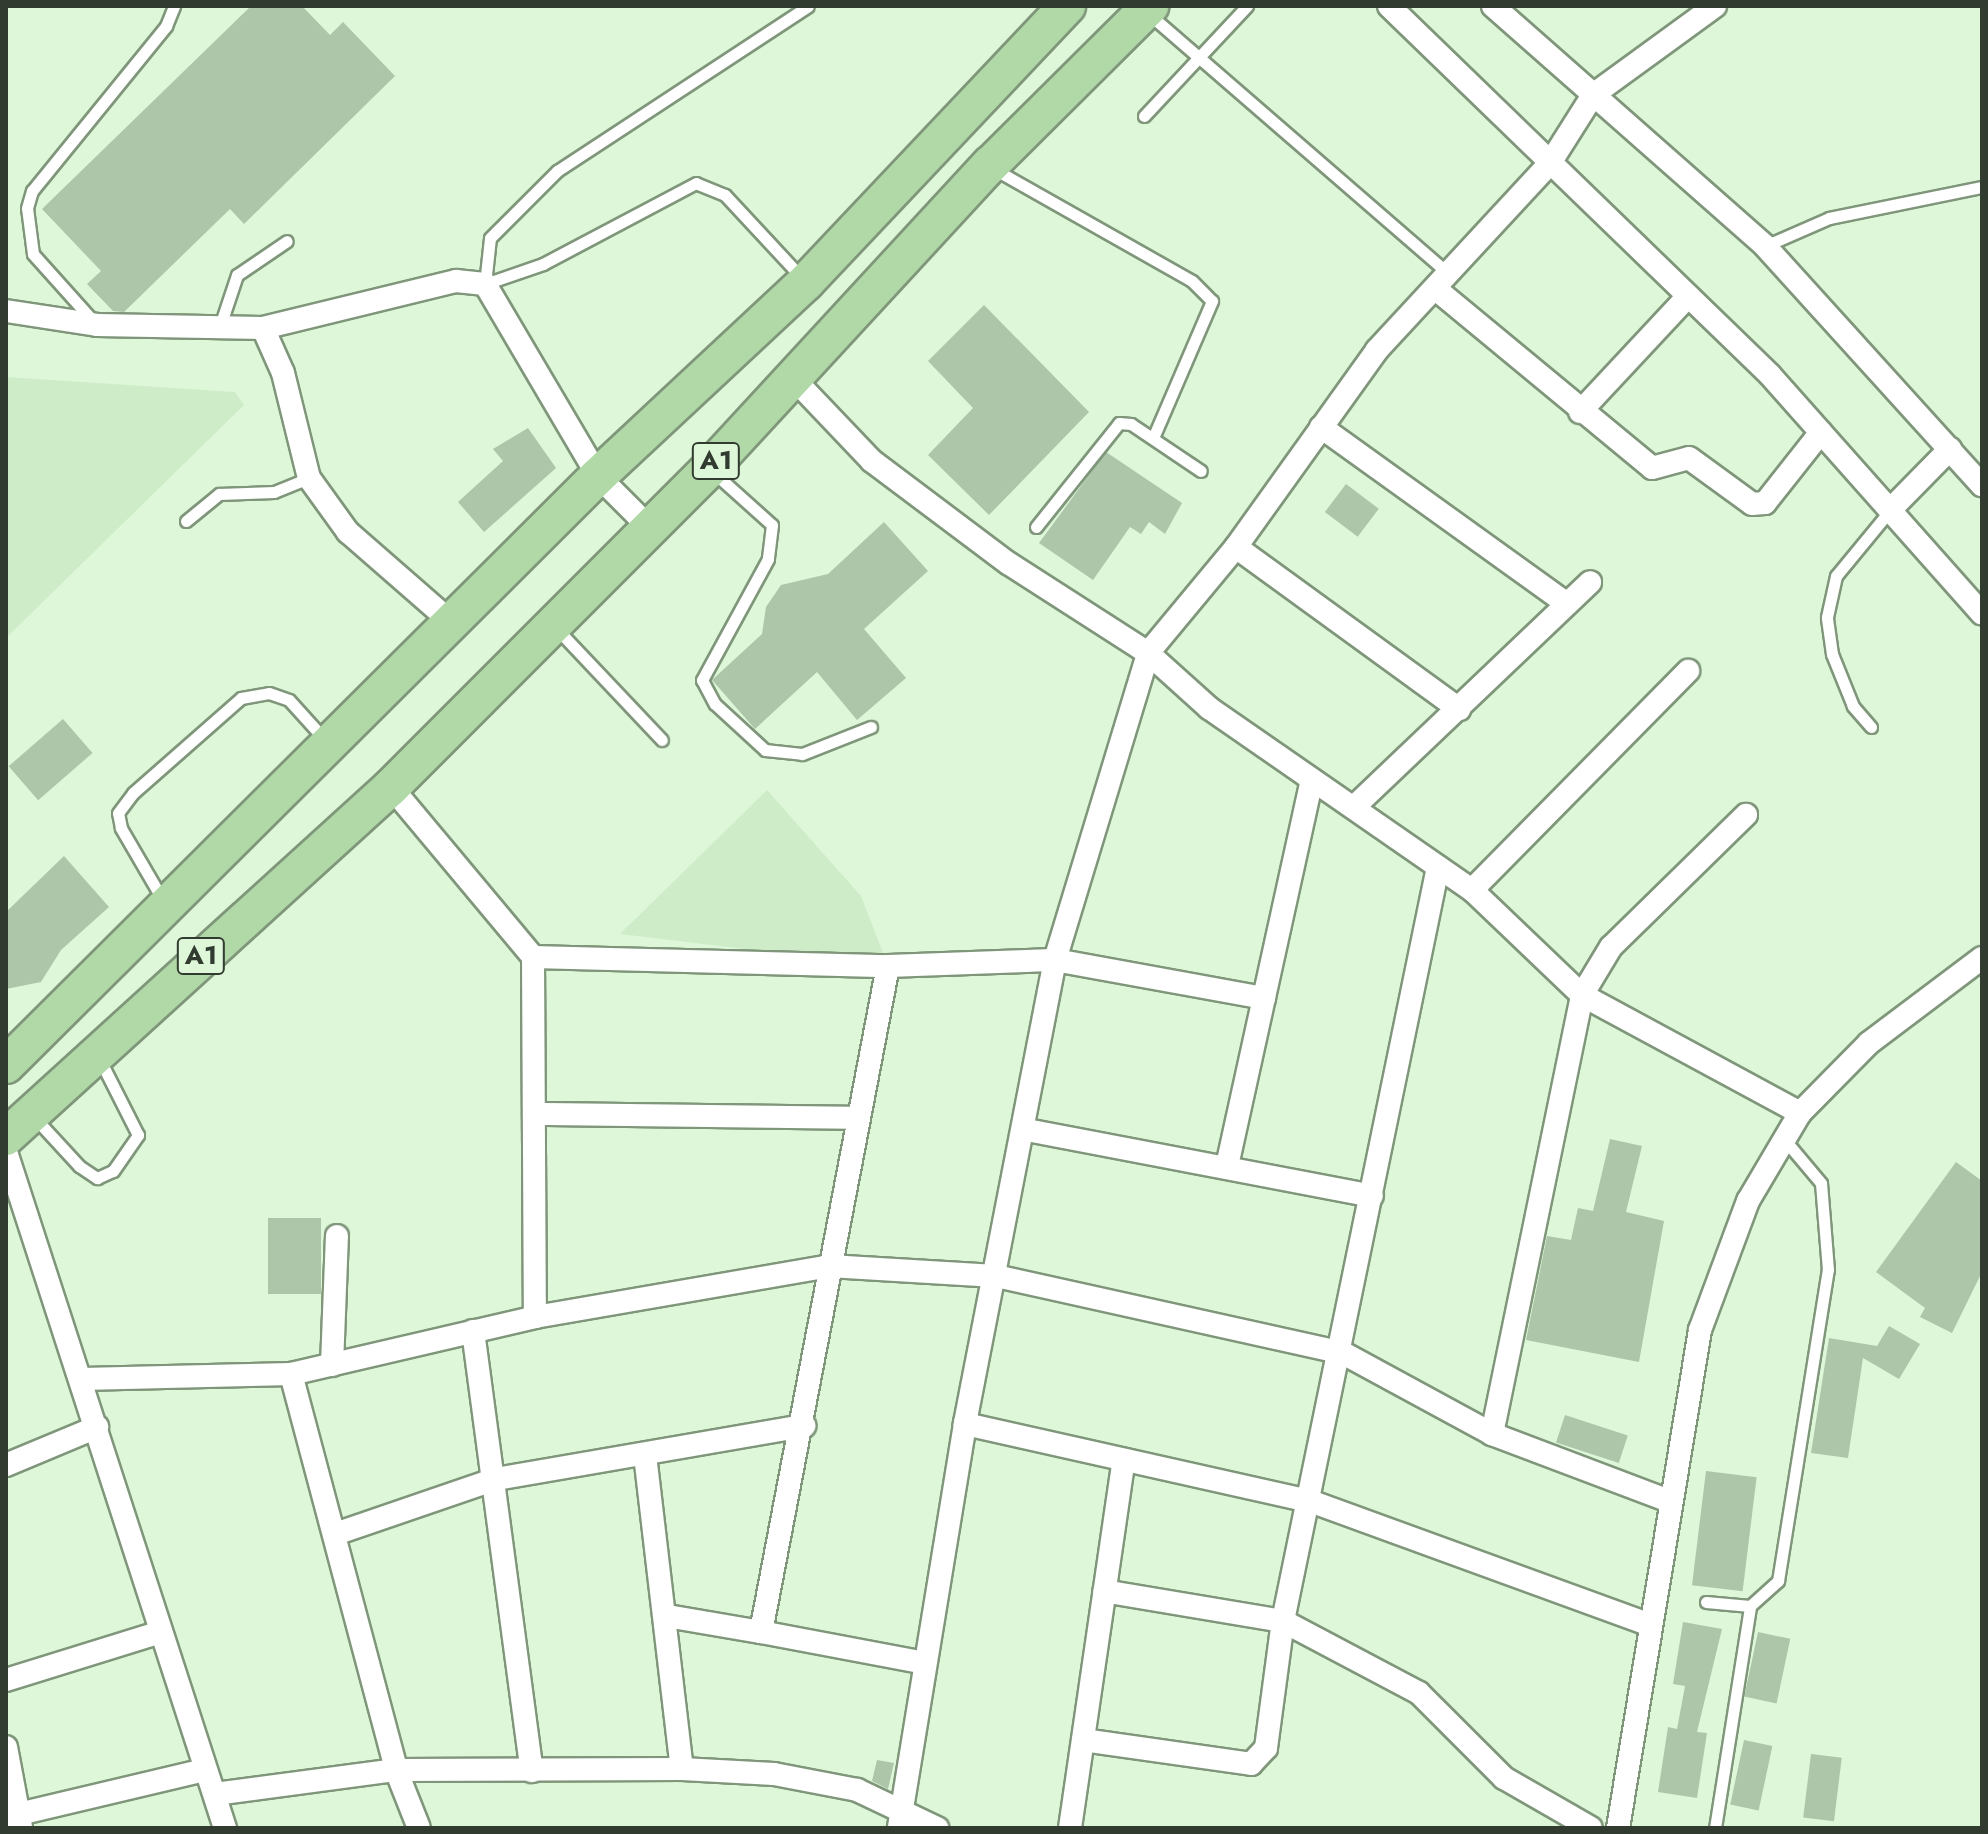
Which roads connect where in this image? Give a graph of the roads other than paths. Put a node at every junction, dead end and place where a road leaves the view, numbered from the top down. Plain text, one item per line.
1 (174, 6) edge
2 (808, 6) edge
3 (1067, 6) edge
4 (1247, 6) edge
5 (1389, 6) edge
6 (1493, 6) edge
7 (1715, 6) edge
8 (1147, 9) edge
9 (1201, 53) junction
10 (1593, 95) junction
11 (1144, 116) dead end
12 (1550, 163) junction
13 (990, 165) junction
14 (1982, 187) edge
15 (287, 241) dead end
16 (1765, 246) junction
17 (806, 282) junction
18 (485, 284) junction
19 (1444, 284) junction
20 (1688, 296) junction
21 (6, 311) edge
22 (97, 325) junction
23 (263, 328) junction
24 (219, 330) junction
25 (791, 376) junction
26 (1580, 412) junction
27 (1321, 427) junction
28 (1821, 432) junction
29 (1153, 438) junction
30 (1950, 449) junction
31 (709, 469) junction
32 (1201, 471) dead end
33 (598, 476) junction
34 (309, 478) junction
35 (1982, 485) edge
36 (1892, 508) junction
37 (186, 521) dead end
38 (1036, 527) dead end
39 (650, 528) junction
40 (1236, 547) junction
41 (1590, 582) dead end
42 (1567, 604) junction
43 (1982, 614) edge
44 (450, 621) junction
45 (553, 625) junction
46 (1148, 653) junction
47 (1688, 671) dead end
48 (1459, 709) junction
49 (871, 727) dead end
50 (1871, 727) dead end
51 (662, 740) dead end
52 (329, 745) junction
53 (1312, 780) junction
54 (391, 787) junction
55 (1354, 807) junction
56 (1746, 815) dead end
57 (1438, 867) junction
58 (1472, 890) junction
59 (167, 907) junction
60 (533, 957) junction
61 (1982, 958) edge
62 (1055, 960) junction
63 (888, 966) junction
64 (1582, 995) junction
65 (1264, 998) junction
66 (96, 1053) junction
67 (6, 1065) edge
68 (1800, 1113) junction
69 (537, 1114) junction
70 (859, 1118) junction
71 (19, 1126) edge
72 (1027, 1130) junction
73 (1784, 1139) junction
74 (6, 1152) edge
75 (1227, 1166) junction
76 (1372, 1196) junction
77 (337, 1236) dead end
78 (829, 1266) junction
79 (996, 1276) junction
80 (535, 1317) junction
81 (473, 1331) junction
82 (1343, 1353) junction
83 (332, 1365) junction
84 (291, 1374) junction
85 (83, 1379) junction
86 (965, 1424) junction
87 (804, 1426) junction
88 (97, 1427) junction
89 (1492, 1434) junction
90 (645, 1455) junction
91 (1124, 1460) junction
92 (6, 1465) edge
93 (496, 1479) junction
94 (1310, 1501) junction
95 (1669, 1501) junction
96 (335, 1534) junction
97 (1104, 1591) junction
98 (1706, 1602) dead end
99 (1750, 1606) junction
100 (667, 1616) junction
101 (1283, 1621) junction
102 (1650, 1625) junction
103 (161, 1632) junction
104 (761, 1632) junction
105 (925, 1663) junction
106 (6, 1680) edge
107 (1083, 1740) junction
108 (6, 1747) edge
109 (682, 1769) junction
110 (205, 1770) junction
111 (396, 1770) junction
112 (532, 1771) junction
113 (215, 1794) junction
114 (15, 1819) edge
115 (901, 1821) edge
116 (225, 1828) edge
117 (419, 1828) edge
118 (937, 1828) edge
119 (1070, 1828) edge
120 (1591, 1828) edge
121 (1618, 1828) edge
122 (1715, 1828) edge

1 - 22 lane
2 - 18 lane
3 - 17 main road, A1
4 - 9 lane
5 - 12 street
6 - 10 street
7 - 10 street
8 - 9 lane
8 - 13 main road, A1
9 - 11 lane
9 - 19 lane
10 - 12 street
10 - 16 street
12 - 19 street
12 - 20 street
13 - 25 main road, A1
13 - 29 lane
14 - 16 lane
15 - 24 lane
16 - 30 street
17 - 18 lane
17 - 33 main road, A1
18 - 23 street
18 - 33 street
19 - 26 street
19 - 27 street
20 - 26 street
20 - 28 street
21 - 22 street
22 - 24 street
23 - 24 street
23 - 34 street
25 - 31 main road, A1
25 - 46 street
26 - 28 street
27 - 40 street
27 - 42 street
28 - 36 street
29 - 32 lane
29 - 38 lane
30 - 35 street
30 - 36 street
31 - 39 main road, A1
31 - 49 lane
33 - 39 street
33 - 44 main road, A1
34 - 37 lane
34 - 44 street
36 - 43 street
36 - 50 lane
39 - 45 main road, A1
40 - 46 street
40 - 48 street
41 - 42 street
42 - 48 street
44 - 52 main road, A1
45 - 51 lane
45 - 54 main road, A1
46 - 53 street
46 - 62 street
47 - 58 street
48 - 55 street
52 - 59 main road, A1
52 - 59 lane
53 - 55 street
53 - 65 street
54 - 60 street
54 - 66 main road, A1
55 - 57 street
56 - 64 street
57 - 58 street
57 - 76 street
58 - 64 street
59 - 67 main road, A1
60 - 63 street
60 - 69 street
61 - 68 street
62 - 63 street
62 - 65 street
62 - 72 street
63 - 70 street
64 - 68 street
64 - 89 street
65 - 75 street
66 - 71 main road, A1
66 - 71 lane
68 - 73 street
69 - 70 street
69 - 80 street
70 - 78 street
72 - 75 street
72 - 79 street
73 - 95 street
73 - 99 lane
74 - 85 street
75 - 76 street
76 - 82 street
77 - 83 street
78 - 79 street
78 - 80 street
78 - 87 street
79 - 82 street
79 - 86 street
80 - 81 street
81 - 83 street
81 - 93 street
82 - 89 street
82 - 94 street
83 - 84 street
84 - 85 street
84 - 96 street
85 - 88 street
86 - 91 street
86 - 105 street
87 - 90 street
87 - 104 street
88 - 92 street
88 - 103 street
89 - 95 street
90 - 93 street
90 - 100 street
91 - 94 street
91 - 97 street
93 - 96 street
93 - 112 street
94 - 101 street
94 - 102 street
95 - 102 street
96 - 111 street
97 - 101 street
97 - 107 street
98 - 99 lane
99 - 122 lane
100 - 104 street
100 - 109 street
101 - 107 street
101 - 120 street
102 - 121 street
103 - 106 street
103 - 110 street
104 - 105 street
105 - 115 street
107 - 119 street
108 - 114 street
109 - 112 street
109 - 115 street
110 - 113 street
110 - 114 street
111 - 112 street
111 - 113 street
111 - 117 street
113 - 116 street
115 - 118 street

